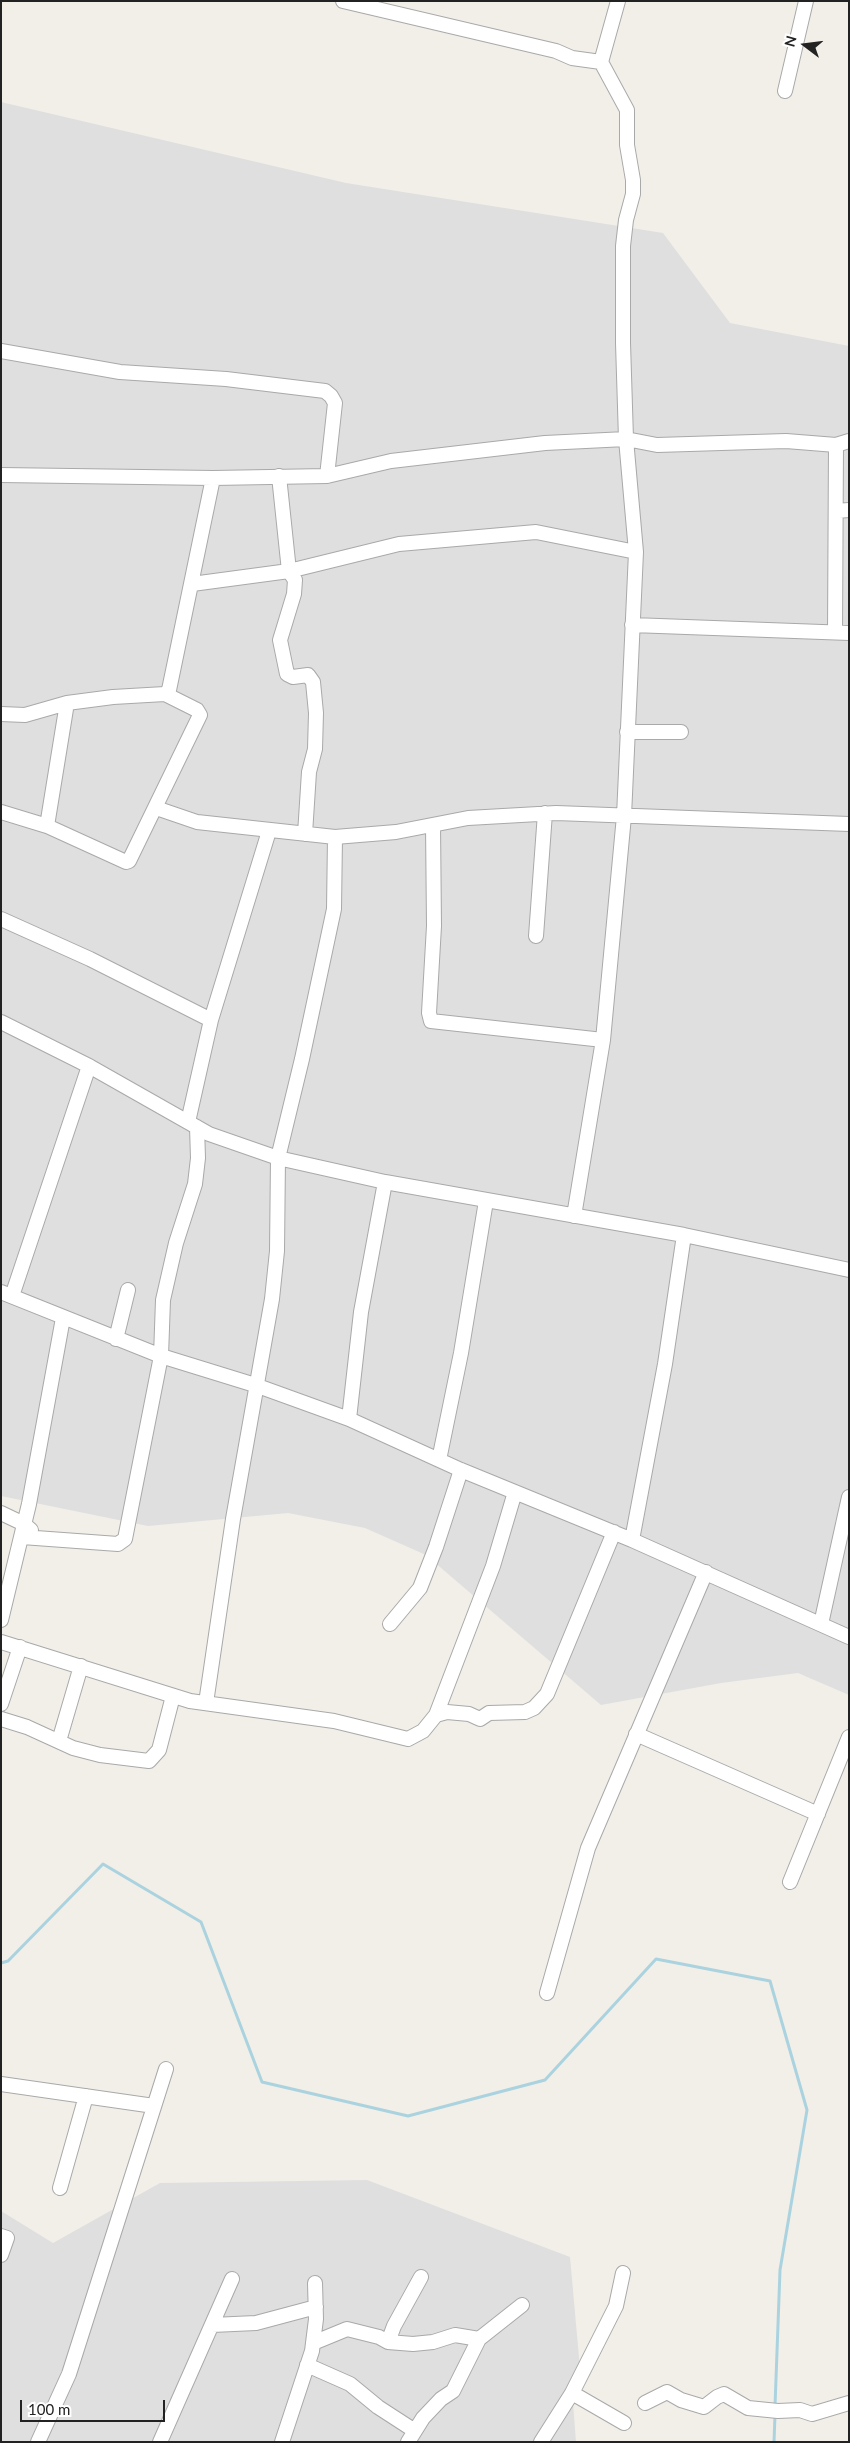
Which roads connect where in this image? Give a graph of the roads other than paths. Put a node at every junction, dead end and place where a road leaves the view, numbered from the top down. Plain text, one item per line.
1 (343, 1) edge
2 (618, 1) edge
3 (806, 1) edge
4 (601, 62) junction
5 (784, 91) dead end
6 (1, 350) edge
7 (626, 439) junction
8 (842, 443) edge
9 (1, 475) edge
10 (279, 476) junction
11 (327, 476) junction
12 (213, 478) junction
13 (842, 511) edge
14 (636, 552) junction
15 (289, 571) junction
16 (192, 584) junction
17 (632, 625) junction
18 (842, 632) edge
19 (165, 694) junction
20 (67, 704) junction
21 (1, 714) edge
22 (627, 732) junction
23 (681, 732) dead end
24 (156, 808) junction
25 (1, 812) edge
26 (545, 814) junction
27 (624, 816) junction
28 (849, 824) edge
29 (433, 825) junction
30 (47, 826) junction
31 (269, 831) junction
32 (305, 834) junction
33 (335, 837) junction
34 (1, 919) edge
35 (536, 936) dead end
36 (211, 1020) junction
37 (1, 1022) edge
38 (602, 1040) junction
39 (89, 1066) junction
40 (193, 1124) junction
41 (278, 1158) junction
42 (385, 1182) junction
43 (486, 1200) junction
44 (574, 1216) junction
45 (684, 1235) junction
46 (849, 1270) edge
47 (128, 1290) dead end
48 (7, 1294) edge
49 (63, 1318) junction
50 (116, 1339) junction
51 (161, 1356) junction
52 (255, 1385) junction
53 (349, 1419) junction
54 (439, 1460) junction
55 (461, 1470) junction
56 (515, 1492) junction
57 (849, 1497) edge
58 (29, 1504) junction
59 (1, 1513) edge
60 (23, 1531) junction
61 (614, 1532) junction
62 (632, 1540) junction
63 (706, 1572) junction
64 (1, 1620) edge
65 (390, 1624) dead end
66 (821, 1624) junction
67 (849, 1636) edge
68 (1, 1642) edge
69 (20, 1648) junction
70 (81, 1666) junction
71 (173, 1696) junction
72 (206, 1703) junction
73 (1, 1704) edge
74 (436, 1715) junction
75 (1, 1719) edge
76 (636, 1734) junction
77 (849, 1737) edge
78 (59, 1741) junction
79 (818, 1814) junction
80 (790, 1882) dead end
81 (547, 1993) dead end
82 (166, 2069) dead end
83 (1, 2084) edge
84 (86, 2096) junction
85 (154, 2106) junction
86 (60, 2188) dead end
87 (1, 2236) edge
88 (1, 2255) edge
89 (623, 2273) dead end
90 (421, 2277) dead end
91 (232, 2280) dead end
92 (315, 2283) dead end
93 (522, 2305) dead end
94 (316, 2307) junction
95 (212, 2325) junction
96 (479, 2339) junction
97 (388, 2342) junction
98 (313, 2343) junction
99 (307, 2365) junction
100 (572, 2393) junction
101 (645, 2403) dead end
102 (849, 2403) edge
103 (624, 2423) dead end
104 (412, 2436) edge
105 (39, 2441) edge
106 (160, 2442) edge
107 (282, 2442) edge
108 (541, 2442) edge

1 - 4 street
2 - 4 street
3 - 5 street
4 - 7 street
6 - 11 street
7 - 8 street
7 - 11 street
7 - 14 street
8 - 13 street
9 - 12 street
10 - 11 street
10 - 12 street
10 - 15 street
12 - 16 street
13 - 18 street
14 - 15 street
14 - 17 street
15 - 16 street
15 - 32 street
16 - 19 street
17 - 18 street
17 - 22 street
19 - 20 street
19 - 24 street
20 - 21 street
20 - 30 street
22 - 23 street
22 - 27 street
24 - 30 street
24 - 31 street
25 - 30 street
26 - 27 street
26 - 29 street
26 - 35 street
27 - 28 street
27 - 38 street
29 - 33 street
29 - 38 street
31 - 32 street
31 - 36 street
32 - 33 street
33 - 41 street
34 - 36 street
36 - 40 street
37 - 39 street
38 - 44 street
39 - 40 street
39 - 48 street
40 - 41 street
40 - 51 street
41 - 42 street
41 - 52 street
42 - 43 street
42 - 53 street
43 - 44 street
43 - 54 street
44 - 45 street
45 - 46 street
45 - 62 street
47 - 50 street
48 - 49 street
49 - 50 street
49 - 58 street
50 - 51 street
51 - 52 street
51 - 60 street
52 - 53 street
52 - 72 street
53 - 54 street
54 - 55 street
55 - 56 street
55 - 65 street
56 - 61 street
56 - 74 street
57 - 66 street
58 - 59 street
58 - 60 street
59 - 60 street
60 - 64 street
61 - 62 street
61 - 74 street
62 - 63 street
63 - 66 street
63 - 76 street
66 - 67 street
68 - 69 street
69 - 70 street
69 - 73 street
70 - 71 street
70 - 78 street
71 - 72 street
71 - 78 street
72 - 74 street
75 - 78 street
76 - 79 street
76 - 81 street
77 - 79 street
79 - 80 street
82 - 85 street
83 - 84 street
84 - 85 street
84 - 86 street
85 - 105 street
87 - 88 street
89 - 100 street
90 - 97 street
91 - 95 street
92 - 94 street
93 - 96 street
94 - 95 street
94 - 98 street
95 - 106 street
96 - 97 street
96 - 104 street
97 - 98 street
98 - 99 street
99 - 104 street
99 - 107 street
100 - 103 street
100 - 108 street
101 - 102 street

